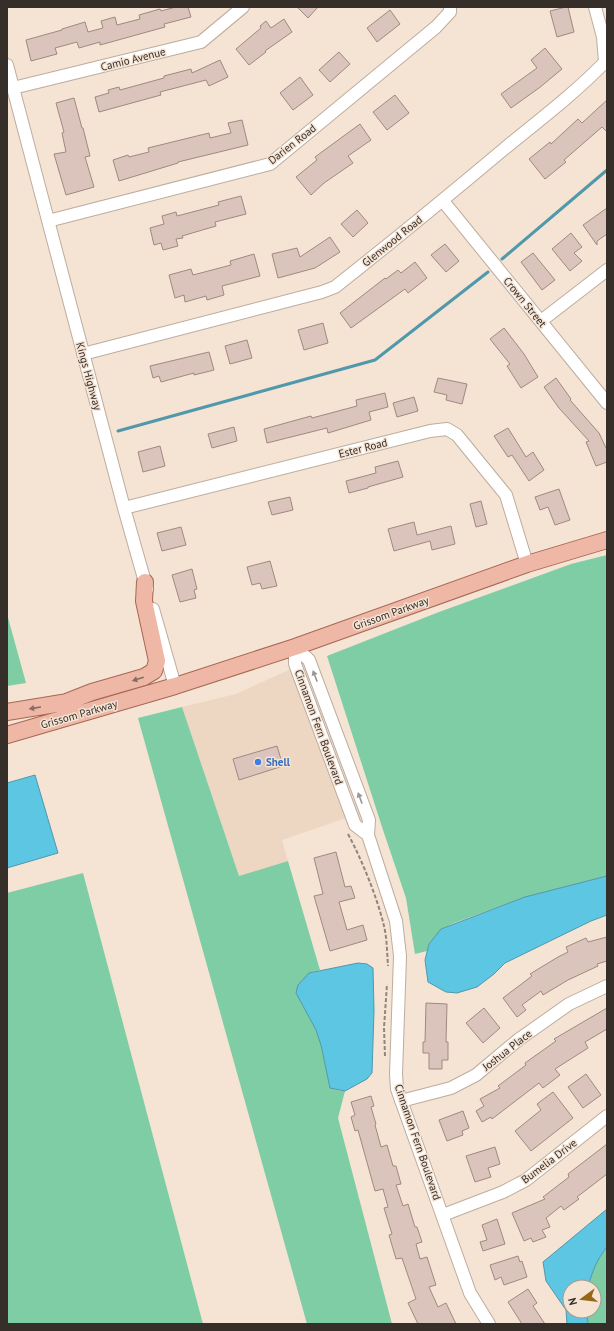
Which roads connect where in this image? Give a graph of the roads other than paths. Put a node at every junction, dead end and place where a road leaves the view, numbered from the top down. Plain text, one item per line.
1 (243, 7) edge
2 (450, 7) edge
3 (595, 7) edge
4 (7, 65) edge
5 (13, 88) junction
6 (443, 200) junction
7 (48, 221) junction
8 (607, 270) edge
9 (540, 321) junction
10 (83, 354) junction
11 (607, 403) edge
12 (124, 508) junction
13 (607, 540) edge
14 (527, 564) junction
15 (145, 582) junction
16 (295, 647) junction
17 (175, 686) junction
18 (64, 703) junction
19 (7, 712) edge
20 (7, 735) edge
21 (342, 747) junction
22 (328, 752) junction
23 (368, 835) junction
24 (607, 986) edge
25 (401, 1101) junction
26 (607, 1116) edge
27 (443, 1215) junction
28 (489, 1324) edge

1 - 5 street, Camio Avenue
2 - 7 street, Darien Road
3 - 6 street, Glenwood Road
4 - 5 street, Kings Highway
5 - 7 street, Kings Highway
6 - 9 street, Crown Street
6 - 10 street, Glenwood Road
7 - 10 street, Kings Highway
8 - 9 street
9 - 11 street, Crown Street
10 - 12 street, Kings Highway
12 - 14 street, Ester Road
12 - 15 street, Kings Highway
13 - 14 main road, Grissom Parkway
14 - 16 main road, Grissom Parkway
15 - 17 street, Kings Highway
15 -> 18 main road
16 - 17 main road, Grissom Parkway
21 -> 16 street, Cinnamon Fern Boulevard
16 - 22 street, Cinnamon Fern Boulevard
17 - 18 main road, Grissom Parkway
17 - 20 main road, Grissom Parkway
18 -> 19 main road, Grissom Parkway
21 - 22 street
23 -> 21 street, Cinnamon Fern Boulevard
22 - 23 street, Cinnamon Fern Boulevard
23 - 25 street, Cinnamon Fern Boulevard
24 - 25 street, Joshua Place
25 - 27 street, Cinnamon Fern Boulevard
26 - 27 street, Bumelia Drive
27 - 28 street, Cinnamon Fern Boulevard

